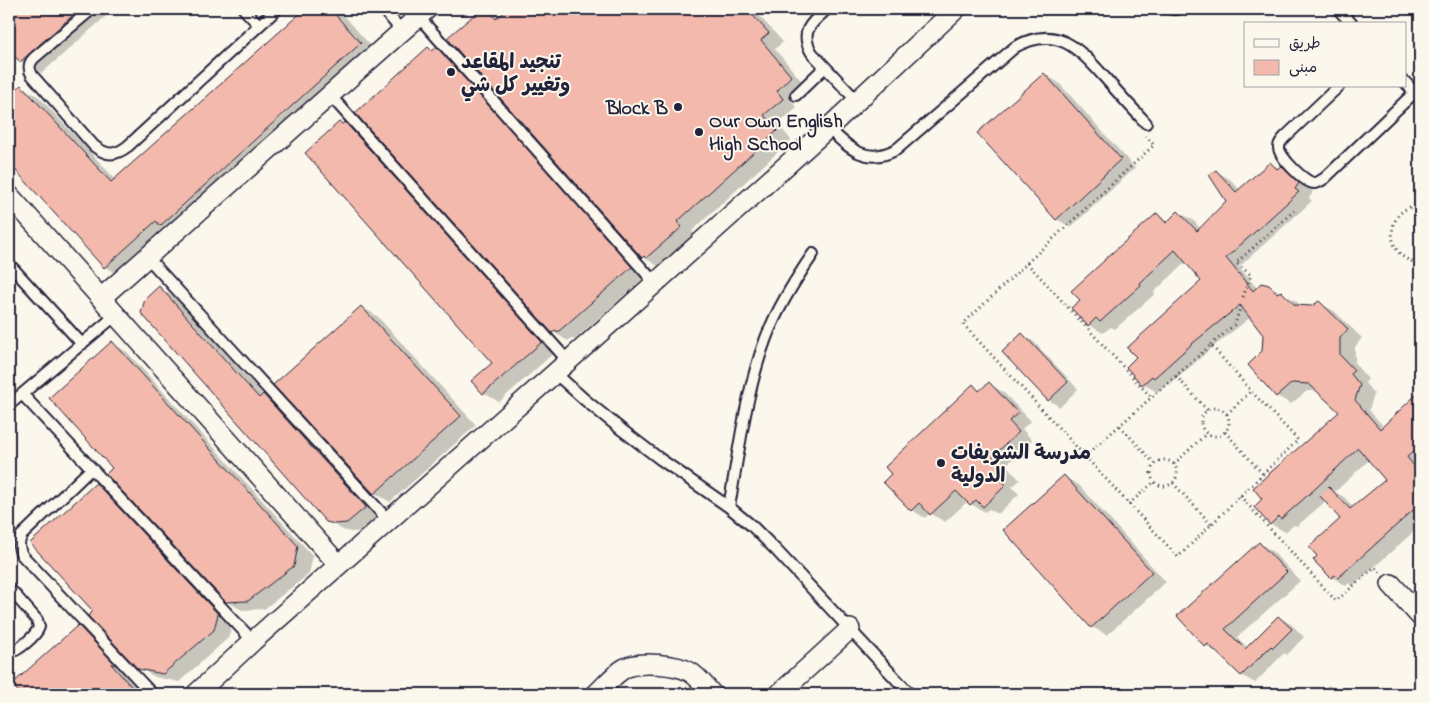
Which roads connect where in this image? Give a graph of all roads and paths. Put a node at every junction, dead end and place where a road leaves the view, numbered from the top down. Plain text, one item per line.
1 (92, 9) edge
2 (244, 9) edge
3 (277, 9) edge
4 (383, 9) edge
5 (827, 9) edge
6 (956, 9) edge
7 (1172, 9) edge
8 (1176, 9) edge
9 (1338, 9) edge
10 (422, 13) edge
11 (1350, 22) edge
12 (259, 25) junction
13 (402, 31) junction
14 (825, 66) junction
15 (1406, 83) edge
16 (1337, 88) edge
17 (330, 95) junction
18 (796, 95) dead end
19 (1418, 95) edge
20 (856, 100) junction
21 (828, 128) junction
22 (1145, 129) joint
23 (9, 195) edge
24 (1420, 206) edge
25 (9, 207) edge
26 (1294, 211) dead end
27 (33, 222) junction
28 (813, 254) dead end
29 (147, 258) junction
30 (1027, 263) junction
31 (1420, 263) edge
32 (9, 264) edge
33 (655, 283) junction
34 (1244, 297) dead end
35 (101, 298) junction
36 (1241, 305) dead end
37 (116, 315) junction
38 (82, 344) junction
39 (1211, 345) junction
40 (561, 367) junction
41 (1176, 376) junction
42 (1252, 391) junction
43 (22, 394) junction
44 (1152, 398) junction
45 (9, 405) edge
46 (1208, 411) junction
47 (1226, 414) junction
48 (1120, 426) junction
49 (1207, 432) junction
50 (1225, 432) junction
51 (1085, 456) junction
52 (1154, 463) junction
53 (1174, 464) junction
54 (91, 469) junction
55 (1263, 474) junction
56 (1154, 482) junction
57 (1173, 483) junction
58 (1240, 496) junction
59 (1129, 504) junction
60 (729, 507) junction
61 (388, 520) junction
62 (1212, 524) junction
63 (338, 564) junction
64 (1391, 584) joint
65 (9, 588) edge
66 (1420, 616) edge
67 (850, 630) junction
68 (253, 641) junction
69 (9, 652) edge
70 (152, 694) edge
71 (196, 694) edge
72 (596, 694) edge
73 (712, 694) edge
74 (778, 694) edge
75 (910, 694) edge

1 - 12 lane
2 - 12 lane
3 - 12 lane
4 - 13 lane
5 - 14 lane
6 - 20 street
7 - 8 lane
9 - 11 lane
10 - 13 street
10 - 33 lane
13 - 17 street
14 - 18 lane
14 - 20 lane
15 - 19 lane
16 - 19 lane
17 - 29 street
17 - 40 lane
20 - 21 street
21 - 22 lane
21 - 33 street
22 - 30 path
23 - 27 street
24 - 31 path
25 - 27 street
26 - 34 path
27 - 35 street
28 - 60 lane
29 - 35 street
29 - 61 lane
30 - 44 path
30 - 51 path
32 - 38 lane
33 - 40 street
35 - 37 street
36 - 39 path
37 - 38 lane
37 - 63 street
38 - 43 lane
39 - 41 path
39 - 42 path
40 - 60 lane
40 - 61 street
41 - 44 path
41 - 46 path
42 - 47 path
42 - 55 path
43 - 45 lane
43 - 54 lane
44 - 48 path
46 - 47 path
46 - 49 path
47 - 50 path
48 - 51 path
48 - 52 path
49 - 50 path
49 - 53 path
50 - 55 path
51 - 59 path
52 - 53 path
52 - 56 path
53 - 57 path
54 - 68 lane
54 - 70 lane
55 - 58 path
56 - 57 path
56 - 59 path
57 - 62 path
58 - 62 path
58 - 64 path
59 - 62 path
60 - 67 lane
61 - 63 street
63 - 68 street
64 - 66 street
65 - 69 lane
67 - 74 street
67 - 75 lane
68 - 71 street
72 - 73 street

